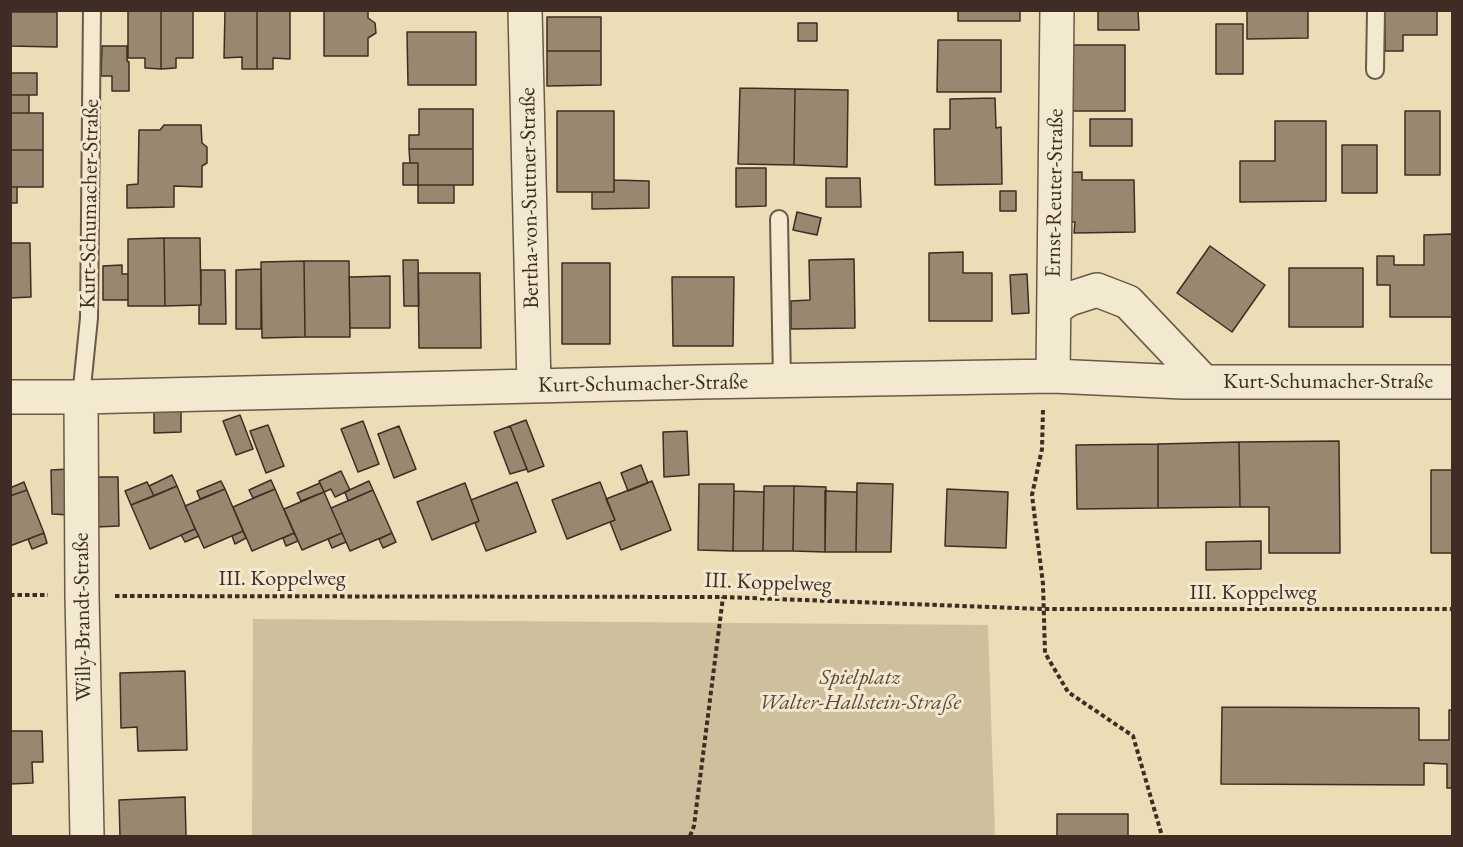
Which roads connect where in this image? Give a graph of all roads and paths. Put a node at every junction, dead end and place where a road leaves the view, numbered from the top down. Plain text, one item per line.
1 (93, 10) edge
2 (525, 10) edge
3 (1057, 10) edge
4 (1376, 10) edge
5 (1375, 70) dead end
6 (780, 219) dead end
7 (1054, 309) junction
8 (1048, 376) junction
9 (782, 381) junction
10 (1204, 382) junction
11 (1452, 382) edge
12 (534, 386) junction
13 (10, 397) edge
14 (81, 397) junction
15 (82, 596) junction
16 (723, 597) junction
17 (1043, 609) junction
18 (1452, 609) edge
19 (87, 837) edge
20 (690, 837) edge
21 (1162, 837) edge

1 - 14 lane, Kurt-Schumacher-Straße
2 - 12 street, Bertha-von-Suttner-Straße
3 - 7 street, Ernst-Reuter-Straße
4 - 5 lane
6 - 9 lane
7 - 8 street, Ernst-Reuter-Straße
7 - 10 street, Kurt-Schumacher-Straße
8 - 9 street, Kurt-Schumacher-Straße
8 - 10 street, Kurt-Schumacher-Straße
8 - 17 path
9 - 12 street, Kurt-Schumacher-Straße
10 - 11 street, Kurt-Schumacher-Straße
12 - 14 street, Kurt-Schumacher-Straße
13 - 14 street, Kurt-Schumacher-Straße
14 - 15 street, Willy-Brandt-Straße
15 - 16 path, III. Koppelweg
15 - 19 street, Willy-Brandt-Straße
16 - 17 path, III. Koppelweg
16 - 20 path
17 - 18 path, III. Koppelweg
17 - 21 path

